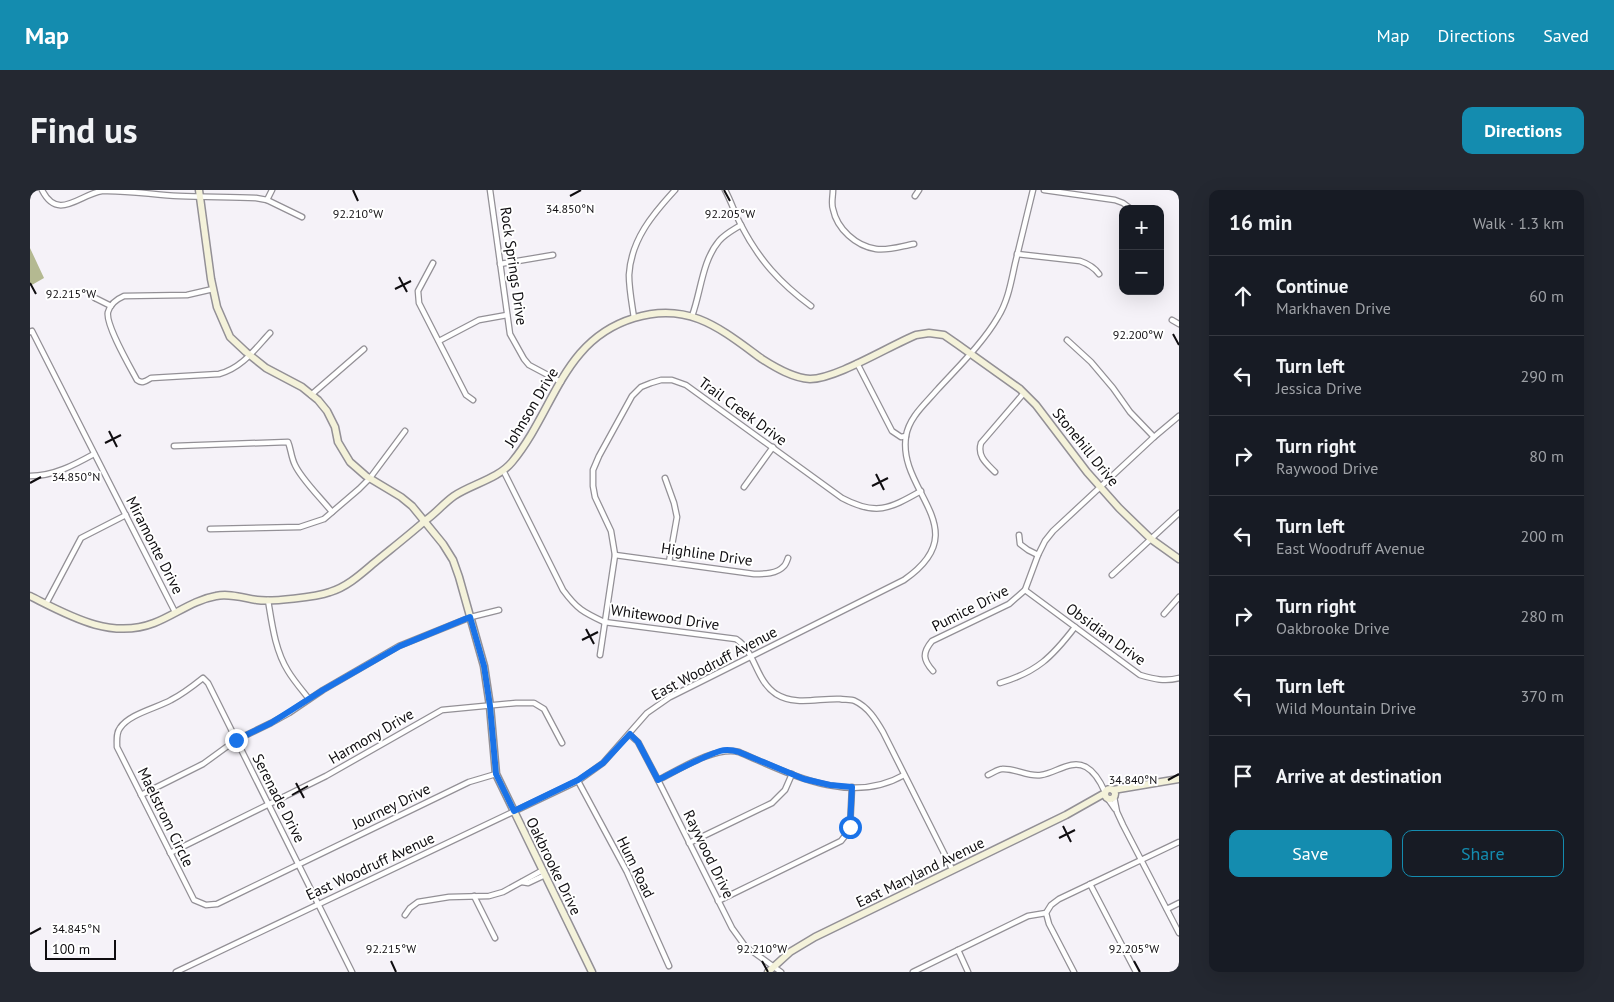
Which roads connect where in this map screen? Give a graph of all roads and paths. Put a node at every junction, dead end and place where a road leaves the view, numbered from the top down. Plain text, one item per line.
1 (42, 190) edge
2 (111, 190) edge
3 (272, 190) edge
4 (490, 190) edge
5 (674, 190) edge
6 (725, 190) edge
7 (834, 190) edge
8 (920, 190) edge
9 (1033, 190) edge
10 (1044, 190) edge
11 (200, 193) edge
12 (915, 196) dead end
13 (267, 200) junction
14 (1126, 205) edge
15 (302, 216) dead end
16 (741, 225) junction
17 (914, 244) dead end
18 (1017, 254) junction
19 (554, 255) dead end
20 (432, 263) dead end
21 (500, 264) junction
22 (1099, 274) dead end
23 (213, 289) junction
24 (95, 298) dead end
25 (111, 306) junction
26 (811, 306) dead end
27 (507, 315) junction
28 (692, 316) junction
29 (634, 318) junction
30 (1172, 320) dead end
31 (1179, 324) edge
32 (30, 332) edge
33 (270, 332) dead end
34 (1067, 340) dead end
35 (439, 341) junction
36 (364, 349) dead end
37 (970, 353) junction
38 (249, 355) junction
39 (857, 363) junction
40 (561, 382) junction
41 (1024, 393) junction
42 (311, 395) junction
43 (472, 400) dead end
44 (1179, 416) edge
45 (405, 431) dead end
46 (906, 436) junction
47 (1154, 438) junction
48 (174, 446) dead end
49 (772, 447) junction
50 (94, 454) junction
51 (503, 470) junction
52 (995, 472) dead end
53 (30, 476) edge
54 (370, 478) junction
55 (665, 478) dead end
56 (1101, 487) junction
57 (744, 488) dead end
58 (921, 491) junction
59 (332, 512) junction
60 (1179, 513) edge
61 (126, 515) junction
62 (424, 522) junction
63 (210, 529) dead end
64 (1019, 535) dead end
65 (1151, 540) junction
66 (615, 555) junction
67 (1038, 555) junction
68 (788, 558) dead end
69 (1179, 559) edge
70 (669, 562) junction
71 (1112, 575) dead end
72 (1025, 590) junction
73 (30, 596) edge
74 (1179, 597) edge
75 (268, 600) junction
76 (46, 604) junction
77 (499, 610) dead end
78 (175, 612) junction
79 (1164, 614) dead end
80 (470, 617) junction
81 (604, 622) junction
82 (1075, 627) junction
83 (600, 655) dead end
84 (750, 656) junction
85 (933, 671) dead end
86 (203, 678) joint
87 (1179, 678) edge
88 (1000, 682) dead end
89 (309, 699) junction
90 (490, 706) junction
91 (630, 734) junction
92 (236, 740) junction
93 (562, 742) dead end
94 (496, 774) junction
95 (792, 774) junction
96 (904, 774) junction
97 (988, 775) dead end
98 (1179, 779) edge
99 (578, 780) junction
100 (658, 780) junction
101 (852, 787) junction
102 (1110, 794) junction
103 (141, 795) junction
104 (268, 806) junction
105 (514, 811) junction
106 (1179, 842) edge
107 (690, 843) junction
108 (170, 853) junction
109 (1141, 860) junction
110 (298, 864) junction
111 (952, 869) junction
112 (544, 872) junction
113 (1090, 884) junction
114 (474, 896) junction
115 (718, 901) junction
116 (1179, 903) edge
117 (319, 904) junction
118 (1167, 909) junction
119 (1046, 913) junction
120 (405, 915) dead end
121 (1179, 933) edge
122 (495, 938) dead end
123 (958, 950) junction
124 (669, 966) dead end
125 (774, 967) junction
126 (178, 972) edge
127 (352, 972) edge
128 (592, 972) edge
129 (768, 972) edge
130 (781, 972) edge
131 (913, 972) edge
132 (968, 972) edge
133 (1074, 972) edge
134 (1136, 972) edge

1 - 2 street
2 - 11 street
3 - 13 street
4 - 21 street, Rock Springs Drive
5 - 29 street
6 - 16 street
7 - 17 street
8 - 12 street
9 - 18 street, East Woodruff Avenue
10 - 14 street
11 - 13 street
11 - 23 street, Oakbrooke Drive
13 - 15 street
16 - 26 street
16 - 28 street
18 - 22 street
18 - 37 street, East Woodruff Avenue
19 - 21 street
20 - 35 street
21 - 27 street, Rock Springs Drive
23 - 25 street
23 - 38 street, Oakbrooke Drive
24 - 25 street
25 - 38 street
27 - 35 street
27 - 40 street, Rock Springs Drive
28 - 29 street, Johnson Drive
28 - 39 street, Johnson Drive
29 - 40 street, Johnson Drive
30 - 31 street
32 - 50 street, Miramonte Drive
33 - 38 street
34 - 47 street
35 - 43 street
36 - 42 street
37 - 39 street, Johnson Drive
37 - 41 street, Stonehill Drive
37 - 46 street, East Woodruff Avenue
38 - 42 street, Oakbrooke Drive
39 - 46 street
40 - 51 street, Johnson Drive
41 - 52 street
41 - 56 street, Stonehill Drive
42 - 54 street, Oakbrooke Drive
44 - 47 street, Pumice Drive
45 - 54 street
46 - 58 street, East Woodruff Avenue
47 - 56 street, Pumice Drive
48 - 59 street
49 - 57 street
49 - 58 street, Trail Creek Drive
49 - 66 street, Trail Creek Drive
50 - 53 street
50 - 61 street, Miramonte Drive
51 - 62 street, Johnson Drive
51 - 81 street, Whitewood Drive
54 - 59 street
54 - 62 street, Oakbrooke Drive
55 - 70 street
56 - 65 street, Stonehill Drive
56 - 67 street, Pumice Drive
58 - 84 street, East Woodruff Avenue
59 - 63 street
60 - 65 street
61 - 76 street
61 - 78 street, Miramonte Drive
62 - 75 street, Johnson Drive
62 - 80 street, Oakbrooke Drive
64 - 67 street
65 - 69 street, Stonehill Drive
65 - 71 street
66 - 70 street, Highline Drive
66 - 81 street, Trail Creek Drive
67 - 72 street, Pumice Drive
68 - 70 street, Highline Drive
72 - 82 street, Obsidian Drive
72 - 85 street, Pumice Drive
73 - 76 street, Johnson Drive
74 - 79 street
75 - 78 street, Johnson Drive
75 - 89 street
76 - 78 street, Johnson Drive
77 - 80 street
80 - 89 street
80 - 90 street, Oakbrooke Drive
81 - 83 street, Trail Creek Drive
81 - 84 street, Whitewood Drive
82 - 87 street, Obsidian Drive
82 - 88 street
84 - 91 street, East Woodruff Avenue
84 - 96 street, Whitewood Drive
86 - 92 street, Serenade Drive
86 - 103 street, Maelstrom Circle
89 - 92 street
90 - 93 street, Harmony Drive
90 - 94 street, Oakbrooke Drive
90 - 104 street, Harmony Drive
91 - 99 street, East Woodruff Avenue
91 - 100 street, Raywood Drive
92 - 103 street
92 - 104 street, Serenade Drive
94 - 105 street, Oakbrooke Drive
94 - 110 street, Journey Drive
95 - 100 street
95 - 101 street
95 - 107 street
96 - 101 street
96 - 111 street
97 - 102 street
98 - 102 street, East Maryland Avenue
99 - 105 street, East Woodruff Avenue
99 - 124 street, Hum Road
100 - 107 street, Raywood Drive
101 - 115 street
102 - 109 street
102 - 111 street, East Maryland Avenue
103 - 108 street, Maelstrom Circle
104 - 108 street, Harmony Drive
104 - 110 street, Serenade Drive
105 - 112 street, Oakbrooke Drive
105 - 117 street, East Woodruff Avenue
106 - 109 street
107 - 115 street, Raywood Drive
108 - 110 street, Maelstrom Circle
109 - 113 street
109 - 118 street
110 - 117 street, Serenade Drive
111 - 125 street, East Maryland Avenue
112 - 114 street
112 - 128 street, Oakbrooke Drive
113 - 119 street
113 - 134 street
114 - 120 street
114 - 122 street
115 - 125 street, Raywood Drive
116 - 118 street
117 - 126 street, East Woodruff Avenue
117 - 127 street, Serenade Drive
118 - 121 street
119 - 123 street
119 - 133 street
123 - 131 street
123 - 132 street
125 - 129 street, East Maryland Avenue
125 - 130 street, Raywood Drive

